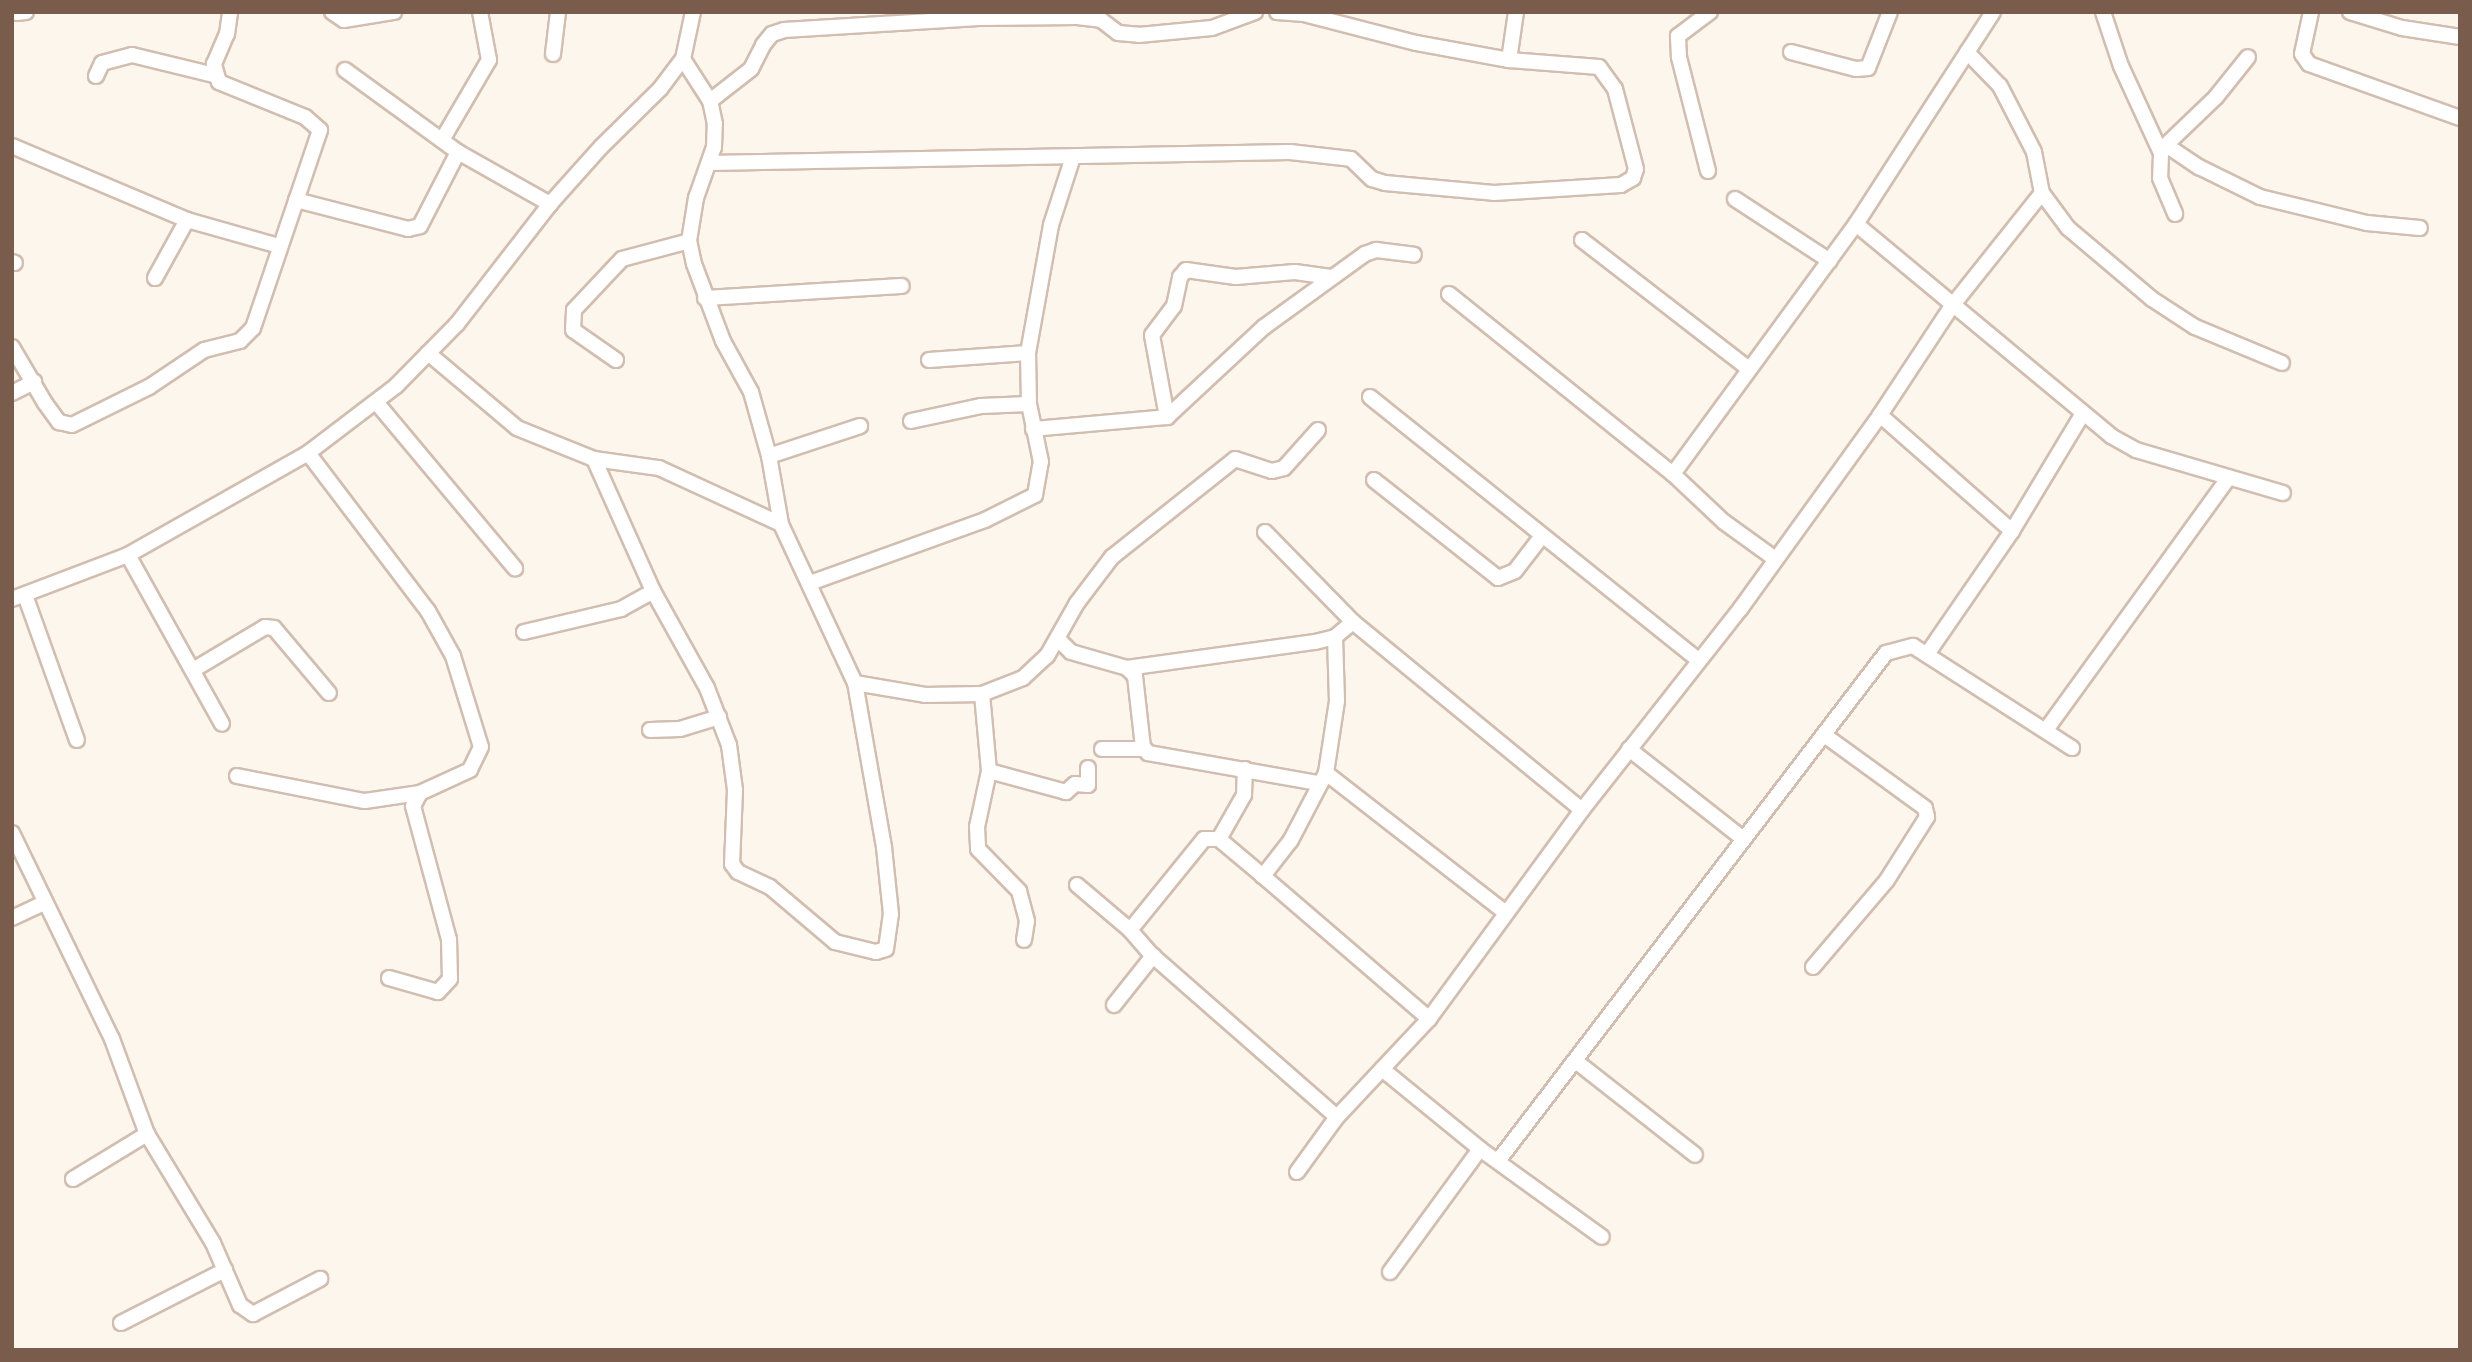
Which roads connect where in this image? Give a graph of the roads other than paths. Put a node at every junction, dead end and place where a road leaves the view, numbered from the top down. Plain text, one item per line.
1 (230, 12) edge
2 (332, 12) edge
3 (394, 12) edge
4 (480, 12) edge
5 (558, 12) edge
6 (693, 12) edge
7 (1255, 12) edge
8 (1277, 12) edge
9 (1516, 12) edge
10 (1710, 12) edge
11 (1890, 12) edge
12 (1993, 12) edge
13 (2104, 12) edge
14 (2311, 12) edge
15 (2350, 12) edge
16 (978, 15) edge
17 (1109, 18) edge
18 (2460, 37) edge
19 (1791, 52) dead end
20 (1967, 52) junction
21 (553, 54) dead end
22 (2248, 57) dead end
23 (683, 59) junction
24 (1509, 60) junction
25 (345, 70) dead end
26 (214, 75) junction
27 (96, 76) dead end
28 (710, 100) junction
29 (2460, 118) edge
30 (442, 140) junction
31 (12, 146) edge
32 (2164, 149) junction
33 (458, 152) junction
34 (1073, 157) junction
35 (709, 163) junction
36 (1708, 171) dead end
37 (2042, 193) junction
38 (1735, 199) dead end
39 (296, 200) junction
40 (550, 204) junction
41 (2175, 214) dead end
42 (187, 220) junction
43 (1856, 224) junction
44 (2420, 228) dead end
45 (1582, 240) dead end
46 (689, 241) junction
47 (279, 246) junction
48 (1414, 255) dead end
49 (1830, 261) junction
50 (1331, 277) junction
51 (155, 278) dead end
52 (902, 286) dead end
53 (1449, 294) dead end
54 (705, 298) junction
55 (1952, 306) junction
56 (12, 347) edge
57 (428, 353) junction
58 (1028, 353) junction
59 (616, 360) dead end
60 (929, 360) dead end
61 (2282, 363) dead end
62 (1749, 369) junction
63 (34, 382) junction
64 (12, 393) edge
65 (1370, 397) dead end
66 (376, 402) junction
67 (1029, 404) junction
68 (1880, 415) junction
69 (2082, 415) junction
70 (1167, 417) junction
71 (911, 421) dead end
72 (860, 426) dead end
73 (1033, 429) junction
74 (1318, 430) dead end
75 (308, 453) junction
76 (769, 456) junction
77 (594, 459) junction
78 (1673, 474) junction
79 (2228, 479) junction
80 (1374, 480) dead end
81 (2283, 493) dead end
82 (781, 524) junction
83 (2012, 531) junction
84 (1265, 532) dead end
85 (1542, 536) junction
86 (128, 555) junction
87 (1774, 558) junction
88 (515, 568) dead end
89 (810, 583) junction
90 (653, 591) junction
91 (18, 597) edge
92 (1353, 622) junction
93 (524, 632) dead end
94 (1335, 637) junction
95 (1058, 639) junction
96 (1927, 654) junction
97 (1698, 660) junction
98 (1128, 668) junction
99 (193, 670) junction
100 (855, 683) junction
101 (329, 693) dead end
102 (982, 694) junction
103 (719, 716) junction
104 (222, 724) dead end
105 (650, 730) dead end
106 (2046, 730) junction
107 (1824, 735) junction
108 (76, 740) dead end
109 (2072, 748) dead end
110 (1102, 749) dead end
111 (1145, 749) junction
112 (1629, 749) junction
113 (1088, 768) dead end
114 (1245, 769) junction
115 (989, 771) junction
116 (237, 776) dead end
117 (1322, 778) junction
118 (420, 793) junction
119 (1582, 810) junction
120 (12, 833) edge
121 (1742, 838) junction
122 (1219, 839) junction
123 (1263, 876) junction
124 (1077, 885) dead end
125 (44, 902) junction
126 (1506, 913) junction
127 (12, 918) edge
128 (1130, 930) junction
129 (1024, 940) dead end
130 (1153, 956) junction
131 (1812, 967) dead end
132 (389, 978) dead end
133 (1115, 1005) dead end
134 (1429, 1019) junction
135 (1577, 1062) junction
136 (1382, 1069) junction
137 (1336, 1116) junction
138 (147, 1135) junction
139 (1480, 1149) junction
140 (1695, 1155) dead end
141 (1498, 1161) junction
142 (1297, 1172) dead end
143 (73, 1180) dead end
144 (1602, 1237) dead end
145 (225, 1270) junction
146 (1390, 1272) dead end
147 (320, 1279) dead end
148 (121, 1323) dead end

1 - 26 street
2 - 3 street
4 - 30 street
5 - 21 street
6 - 23 street
7 - 17 street
8 - 24 street
9 - 24 street
10 - 36 street
11 - 19 street
12 - 20 street
13 - 32 street
14 - 29 street
15 - 18 street
16 - 17 street
16 - 28 street
20 - 37 street
20 - 43 street
22 - 32 street
23 - 28 street
23 - 40 street
24 - 34 street
25 - 30 street
26 - 27 street
26 - 39 street
28 - 35 street
30 - 33 street
31 - 42 street
32 - 41 street
32 - 44 street
33 - 39 street
33 - 40 street
34 - 35 street
34 - 58 street
35 - 46 street
37 - 55 street
37 - 61 street
38 - 49 street
39 - 47 street
40 - 57 street
42 - 47 street
42 - 51 street
43 - 49 street
43 - 55 street
45 - 62 street
46 - 54 street
46 - 59 street
47 - 63 street
48 - 50 street
49 - 62 street
50 - 70 street
50 - 70 street
52 - 54 street
53 - 78 street
54 - 76 street
55 - 68 street
55 - 69 street
56 - 63 street
57 - 66 street
57 - 77 street
58 - 60 street
58 - 67 street
62 - 78 street
63 - 64 street
65 - 85 street
66 - 75 street
66 - 88 street
67 - 71 street
67 - 73 street
68 - 83 street
68 - 87 street
69 - 79 street
69 - 83 street
70 - 73 street
72 - 76 street
73 - 89 street
74 - 95 street
75 - 86 street
75 - 118 street
76 - 82 street
77 - 82 street
77 - 90 street
78 - 87 street
79 - 81 street
79 - 106 street
80 - 85 street
82 - 89 street
83 - 96 street
84 - 92 street
85 - 97 street
86 - 91 street
86 - 99 street
87 - 97 street
89 - 100 street
90 - 93 street
90 - 103 street
91 - 108 street
92 - 94 street
92 - 119 street
94 - 98 street
94 - 117 street
95 - 98 street
95 - 102 street
96 - 106 street
96 - 107 street
97 - 112 street
98 - 111 street
99 - 101 street
99 - 104 street
100 - 102 street
100 - 103 street
102 - 115 street
103 - 105 street
106 - 109 street
107 - 121 street
107 - 131 street
110 - 111 street
111 - 114 street
112 - 119 street
112 - 121 street
113 - 115 street
114 - 117 street
114 - 122 street
115 - 129 street
116 - 118 street
117 - 123 street
117 - 126 street
118 - 132 street
119 - 126 street
120 - 125 street
121 - 135 street
122 - 123 street
122 - 128 street
123 - 134 street
124 - 128 street
125 - 127 street
125 - 138 street
126 - 134 street
128 - 130 street
130 - 133 street
130 - 137 street
134 - 136 street
135 - 140 street
135 - 141 street
136 - 137 street
136 - 139 street
137 - 142 street
138 - 143 street
138 - 145 street
139 - 141 street
139 - 146 street
141 - 144 street
145 - 147 street
145 - 148 street

